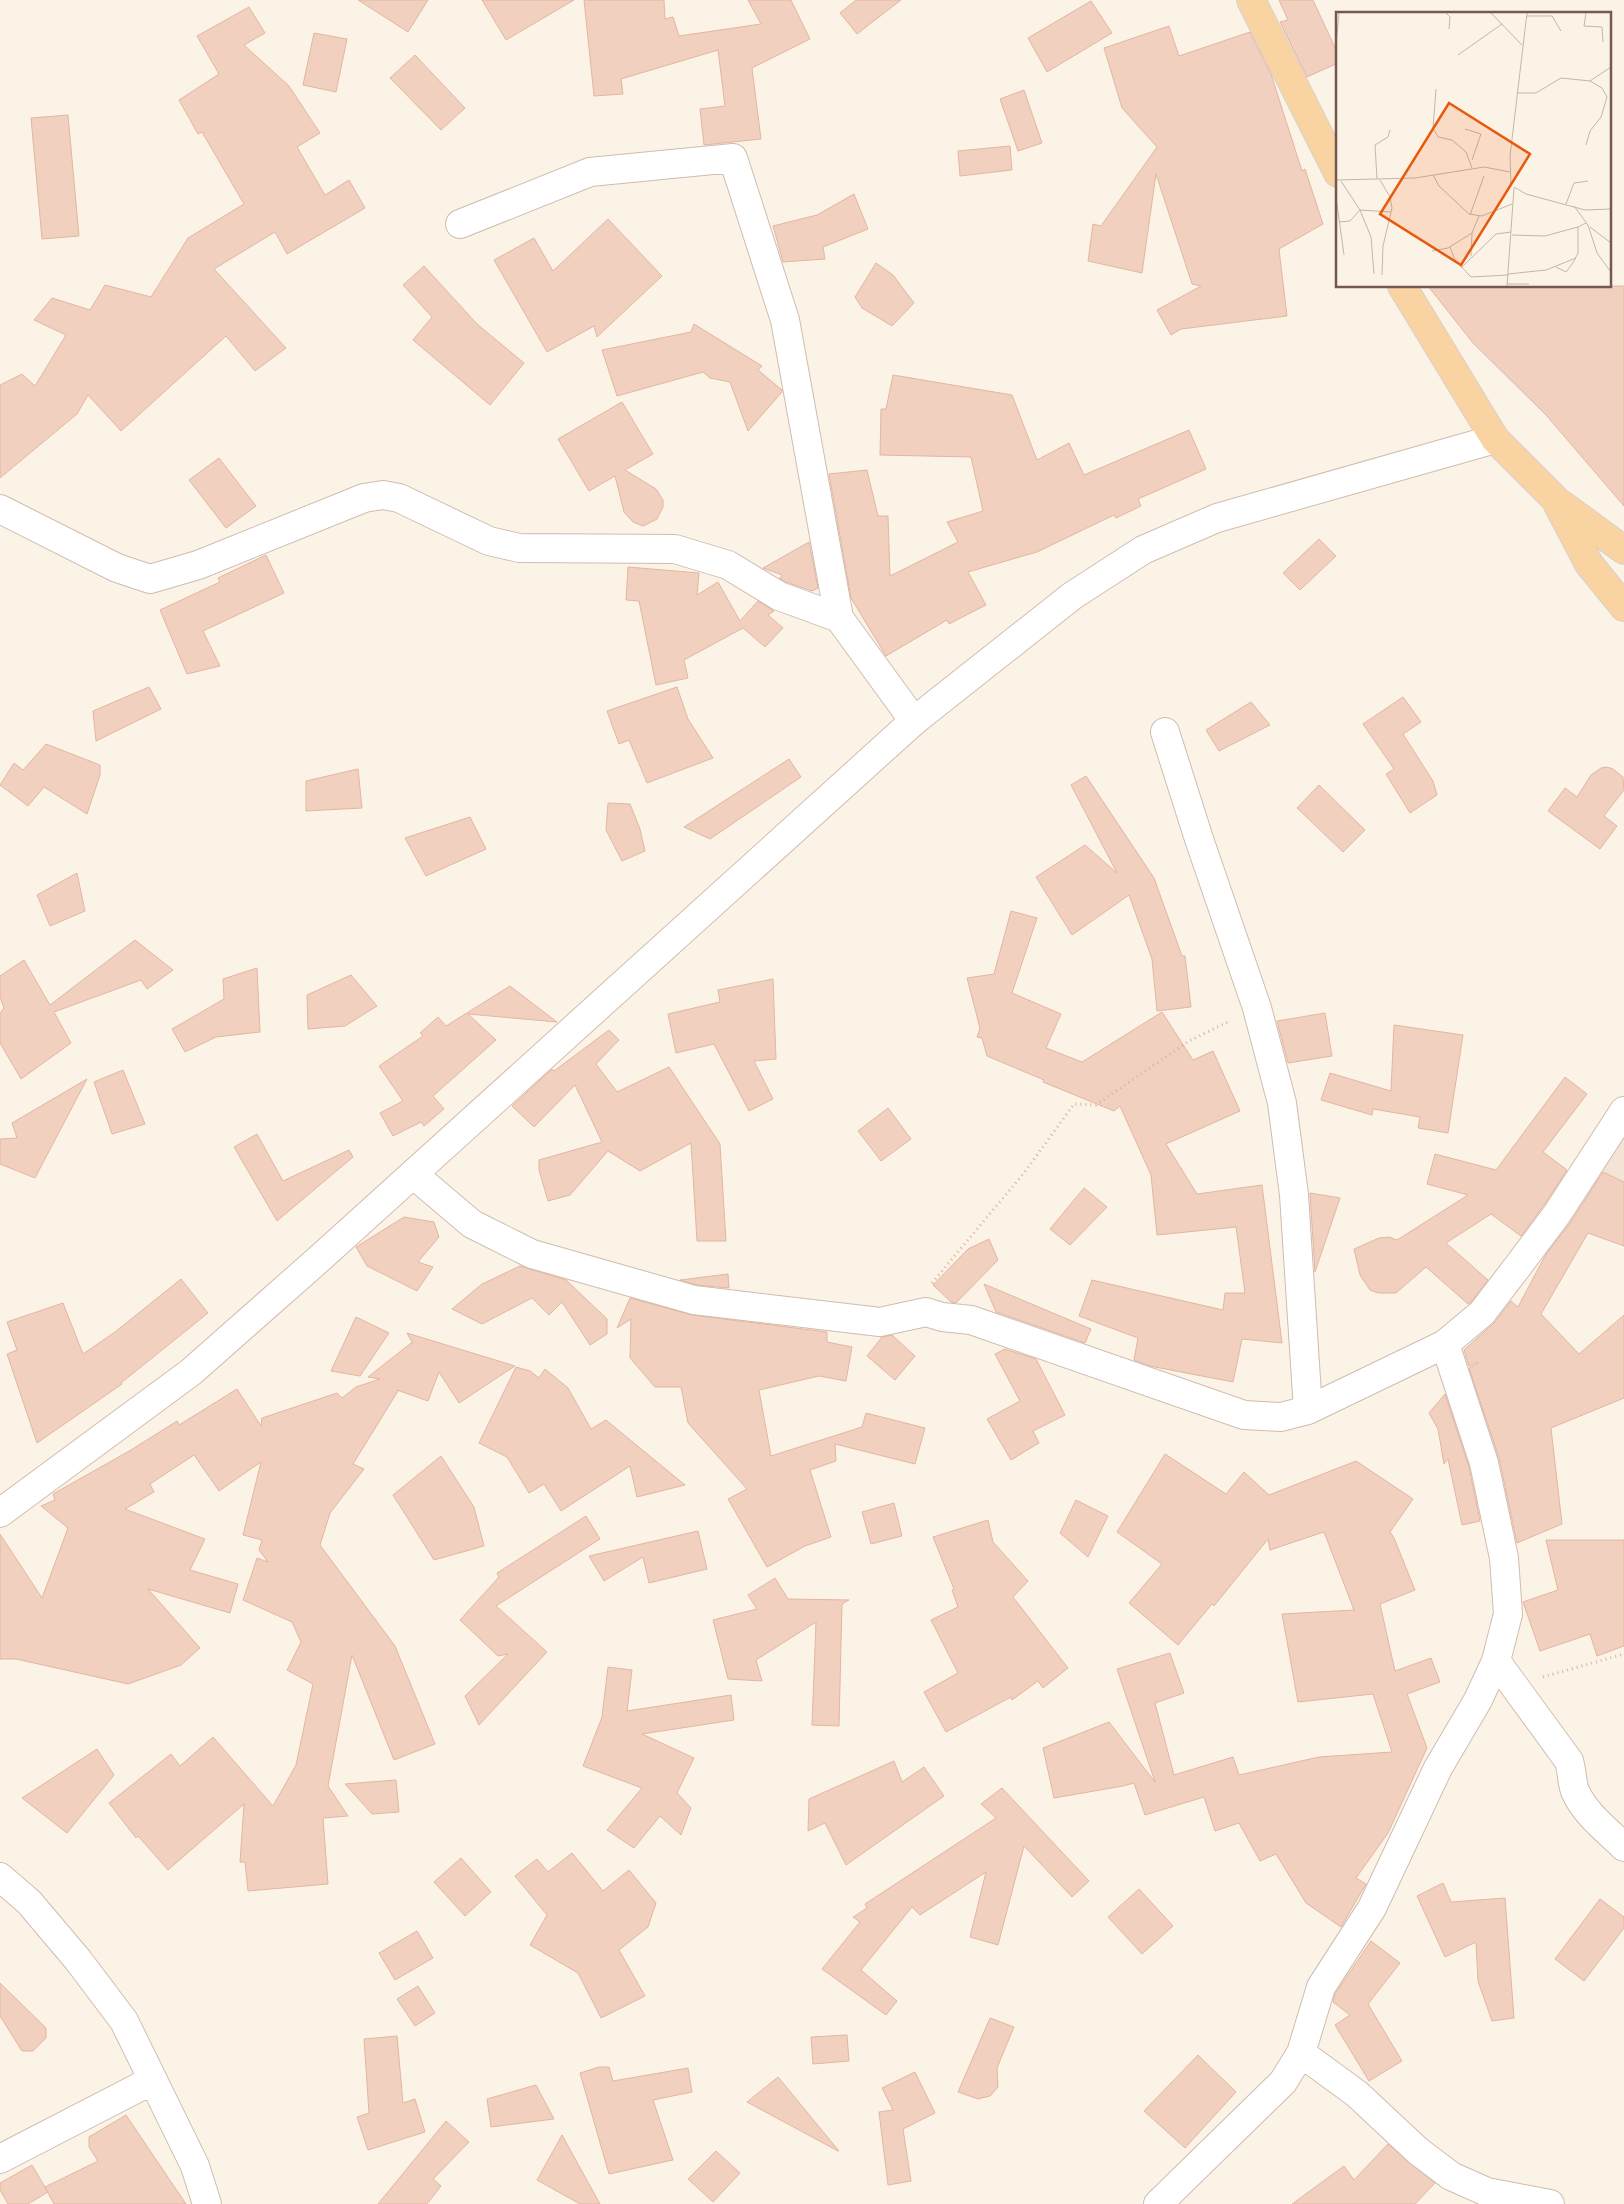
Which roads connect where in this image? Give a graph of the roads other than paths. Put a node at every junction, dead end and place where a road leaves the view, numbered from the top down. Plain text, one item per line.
1 (1251, 0) edge
2 (1336, 169) edge
3 (460, 224) dead end
4 (1403, 288) edge
5 (1495, 439) junction
6 (1554, 499) junction
7 (0, 509) edge
8 (1624, 550) edge
9 (1624, 606) edge
10 (839, 618) junction
11 (914, 721) junction
12 (1165, 732) dead end
13 (1624, 1110) edge
14 (413, 1174) junction
15 (1445, 1344) junction
16 (1308, 1410) junction
17 (0, 1513) edge
18 (1496, 1661) junction
19 (1624, 1847) edge
20 (0, 1877) edge
21 (1301, 2053) junction
22 (153, 2080) junction
23 (0, 2159) edge
24 (207, 2204) edge
25 (1158, 2204) edge
26 (1550, 2204) edge

1 - 2 main road
3 - 10 street
4 - 5 main road
5 - 6 main road
5 - 11 street
6 - 8 main road
6 - 9 main road
7 - 10 street
10 - 11 street
11 - 14 street
12 - 16 street
13 - 15 street
14 - 16 street
14 - 17 street
15 - 16 street
15 - 18 street
18 - 19 street
18 - 21 street
20 - 22 street
21 - 25 street
21 - 26 street
22 - 23 street
22 - 24 street

